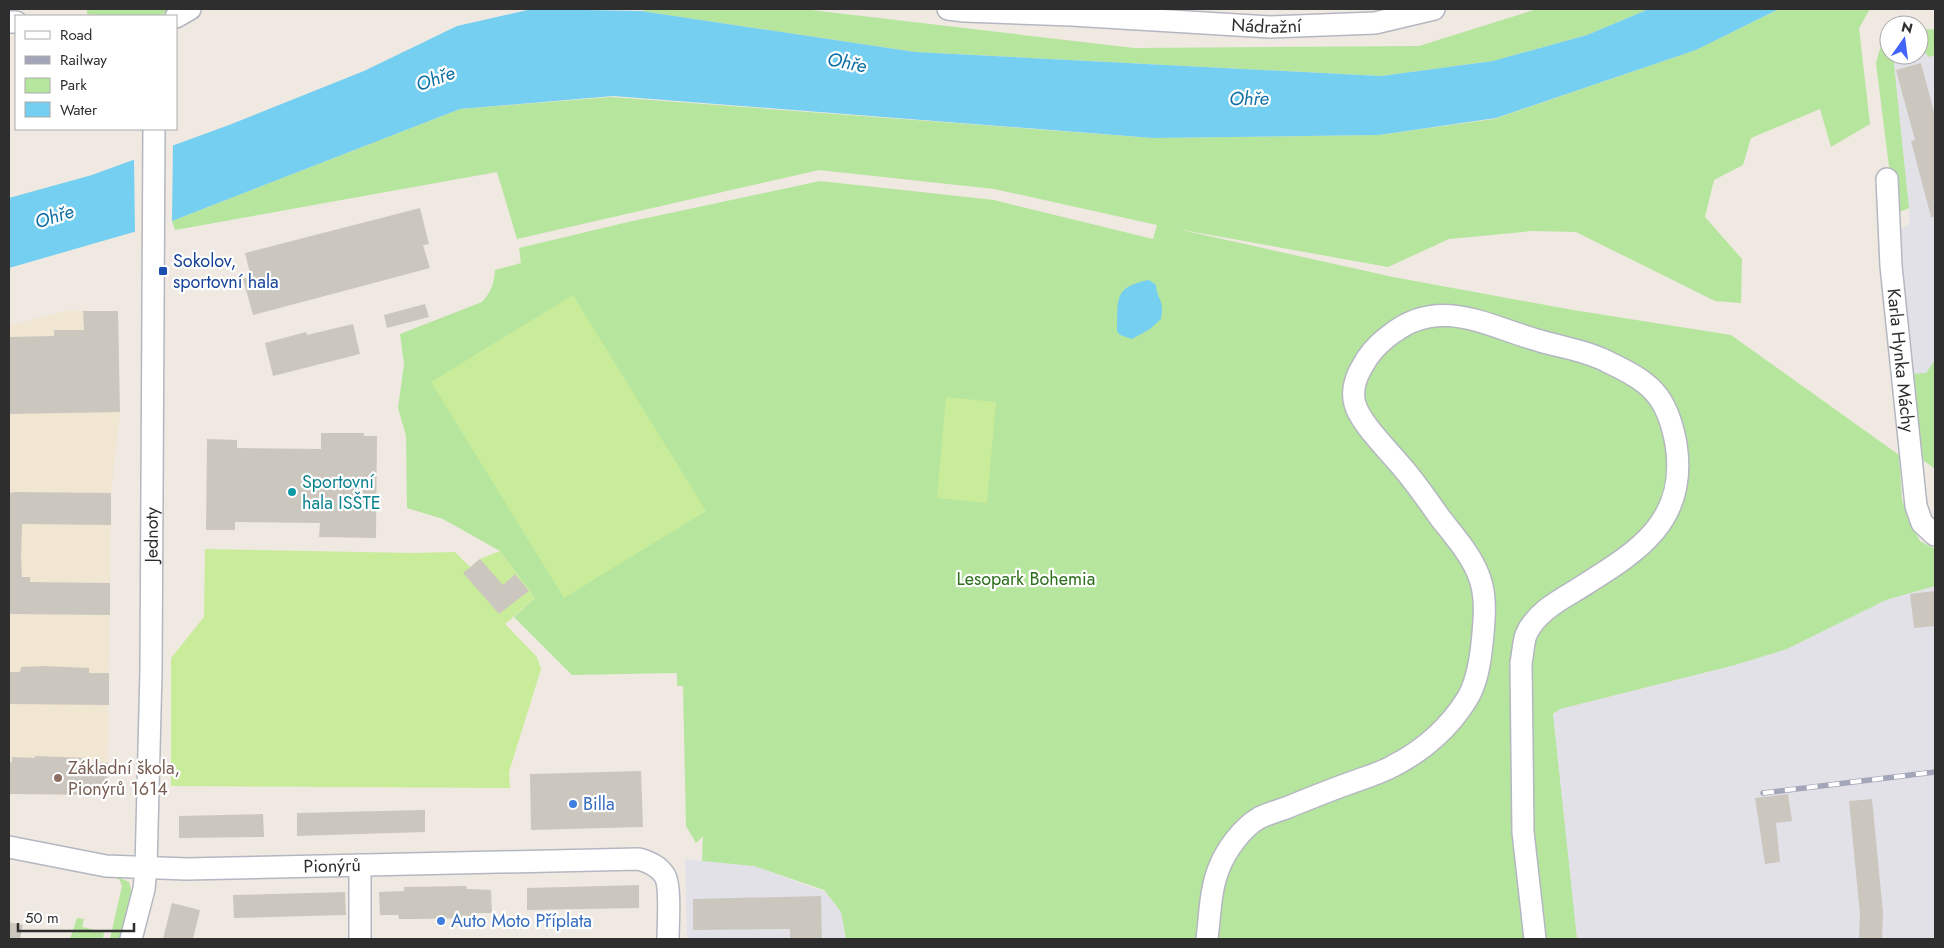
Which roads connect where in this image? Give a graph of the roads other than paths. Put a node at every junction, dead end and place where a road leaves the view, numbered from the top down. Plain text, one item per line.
1 (190, 9) edge
2 (948, 9) edge
3 (1434, 9) edge
4 (178, 16) edge
5 (154, 130) edge
6 (1887, 179) dead end
7 (1935, 535) edge
8 (9, 847) edge
9 (360, 865) junction
10 (146, 868) junction
11 (131, 939) edge
12 (360, 939) edge
13 (668, 939) edge
14 (1207, 939) edge
15 (1535, 939) edge

1 - 4 street
2 - 3 street, Nádražní
5 - 10 street, Jednoty
6 - 7 street, Karla Hynka Máchy
8 - 10 street, Pionýrů
9 - 10 street, Pionýrů
9 - 12 street
9 - 13 street, Pionýrů
10 - 11 street, Jednoty
14 - 15 street

